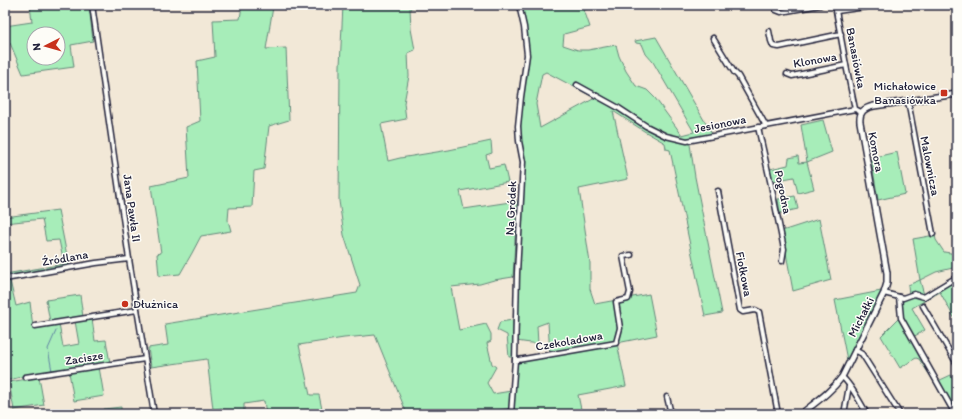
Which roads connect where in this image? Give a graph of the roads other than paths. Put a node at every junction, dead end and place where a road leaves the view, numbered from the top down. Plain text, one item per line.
1 (92, 5) edge
2 (520, 5) edge
3 (774, 5) edge
4 (820, 5) edge
5 (836, 5) edge
6 (879, 5) edge
7 (837, 12) junction
8 (769, 31) dead end
9 (841, 34) junction
10 (713, 38) dead end
11 (846, 65) junction
12 (787, 74) dead end
13 (577, 85) dead end
14 (957, 94) edge
15 (908, 101) junction
16 (856, 109) junction
17 (861, 112) junction
18 (766, 126) junction
19 (758, 127) junction
20 (718, 191) dead end
21 (933, 234) dead end
22 (631, 254) dead end
23 (129, 259) junction
24 (782, 261) dead end
25 (957, 277) edge
26 (5, 279) edge
27 (884, 293) junction
28 (899, 297) junction
29 (923, 306) dead end
30 (137, 310) junction
31 (35, 326) dead end
32 (855, 350) junction
33 (145, 359) junction
34 (515, 360) junction
35 (957, 364) edge
36 (842, 377) junction
37 (25, 378) dead end
38 (849, 386) junction
39 (667, 397) dead end
40 (154, 414) edge
41 (511, 414) edge
42 (671, 414) edge
43 (778, 414) edge
44 (801, 414) edge
45 (844, 414) edge
46 (868, 414) edge
47 (900, 414) edge
48 (955, 414) edge

1 - 23 street, Jana Pawła II
2 - 34 street, Na Gródek
3 - 4 street
5 - 7 street, Banasiówka
6 - 7 street
7 - 9 street, Banasiówka
8 - 9 street
9 - 11 street, Banasiówka
10 - 18 street
11 - 12 street, Klonowa
11 - 16 street, Banasiówka
13 - 19 street, Jesionowa
14 - 15 street
15 - 17 street
15 - 21 street, Malownicza
16 - 17 street
16 - 18 street, Jesionowa
17 - 27 street, Komora
18 - 19 street, Jesionowa
19 - 24 street, Pogodna
20 - 43 street, Fiołkowa
22 - 34 street, Czekoladowa
23 - 26 street, Źródlana
23 - 30 street, Jana Pawła II
25 - 28 street
27 - 28 street
27 - 32 street, Michałki
28 - 48 street
29 - 35 street
30 - 31 street
30 - 33 street, Jana Pawła II
32 - 36 street, Michałki
32 - 47 street
33 - 37 street, Zacisze
33 - 40 street, Jana Pawła II
34 - 41 street, Na Gródek
36 - 38 street
36 - 44 street, Michałki
38 - 45 street
38 - 46 street
39 - 42 street

